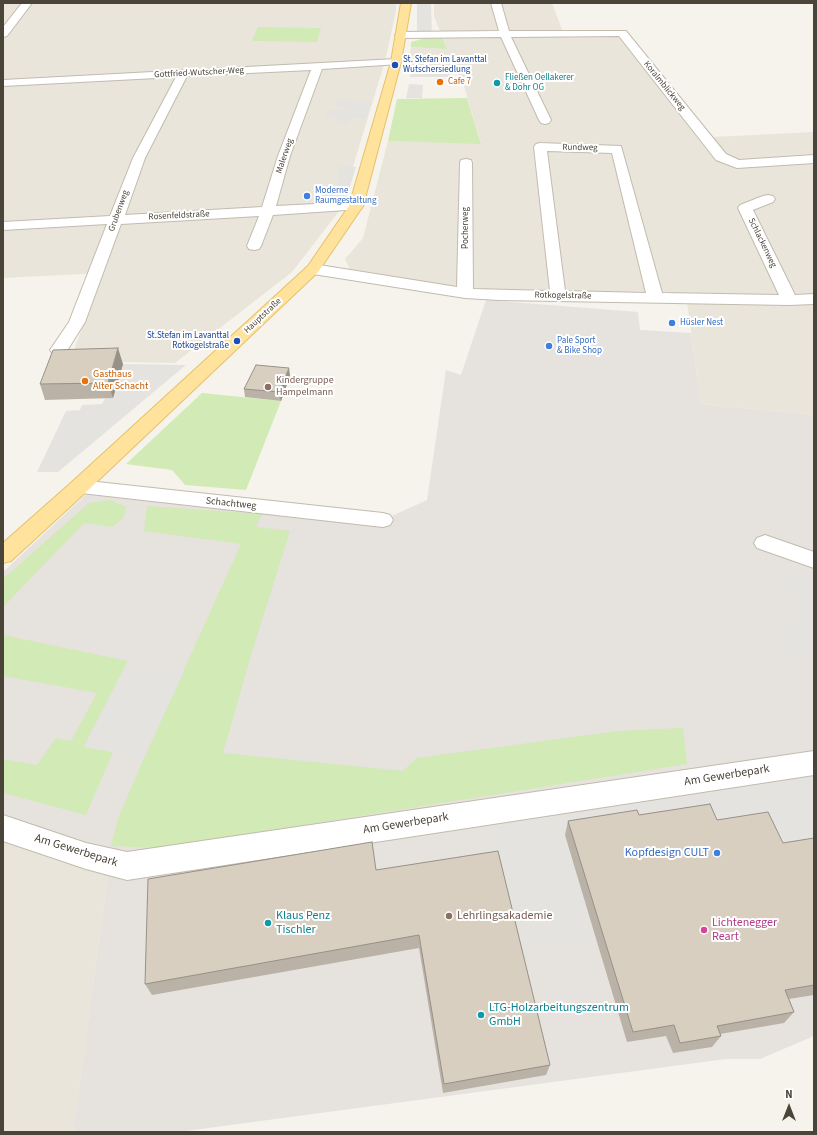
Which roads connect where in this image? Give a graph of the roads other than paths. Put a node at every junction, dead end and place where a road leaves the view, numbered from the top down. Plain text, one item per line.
1 (27, 3) edge
2 (406, 3) edge
3 (496, 3) edge
4 (3, 34) edge
5 (505, 34) junction
6 (400, 35) junction
7 (396, 62) junction
8 (318, 66) junction
9 (183, 74) junction
10 (3, 83) edge
11 (545, 120) dead end
12 (814, 159) edge
13 (466, 163) dead end
14 (768, 199) dead end
15 (356, 206) junction
16 (268, 211) junction
17 (116, 219) junction
18 (3, 226) edge
19 (254, 246) dead end
20 (313, 269) junction
21 (465, 293) junction
22 (558, 296) junction
23 (655, 297) junction
24 (814, 299) edge
25 (789, 300) junction
26 (59, 350) edge
27 (80, 487) junction
28 (383, 520) dead end
29 (765, 543) dead end
30 (3, 555) edge
31 (814, 560) edge
32 (814, 763) edge
33 (3, 828) edge

1 - 4 street
2 - 6 main road, Hauptstraße
3 - 5 street
5 - 6 street, Koralmblickweg
5 - 11 street
5 - 12 street, Koralmblickweg
6 - 7 main road, Hauptstraße
7 - 8 street, Gottfried-Wutscher-Weg
7 - 15 main road, Hauptstraße
8 - 9 street, Gottfried-Wutscher-Weg
8 - 16 street, Malerweg
9 - 10 street, Gottfried-Wutscher-Weg
9 - 17 street, Grubenweg
13 - 21 street, Pocherweg
14 - 25 street, Schlackenweg
15 - 16 street, Rosenfeldstraße
15 - 20 main road, Hauptstraße
16 - 17 street, Rosenfeldstraße
16 - 19 street, Malerweg
17 - 18 street, Rosenfeldstraße
17 - 26 street, Grubenweg
20 - 21 street, Rotkogelstraße
20 - 27 main road, Hauptstraße
21 - 22 street, Rotkogelstraße
22 - 23 street, Rotkogelstraße
22 - 23 street, Rundweg
23 - 25 street, Rotkogelstraße
24 - 25 street, Rotkogelstraße
27 - 28 street, Schachtweg
27 - 30 main road, Hauptstraße
29 - 31 street
32 - 33 street, Am Gewerbepark

